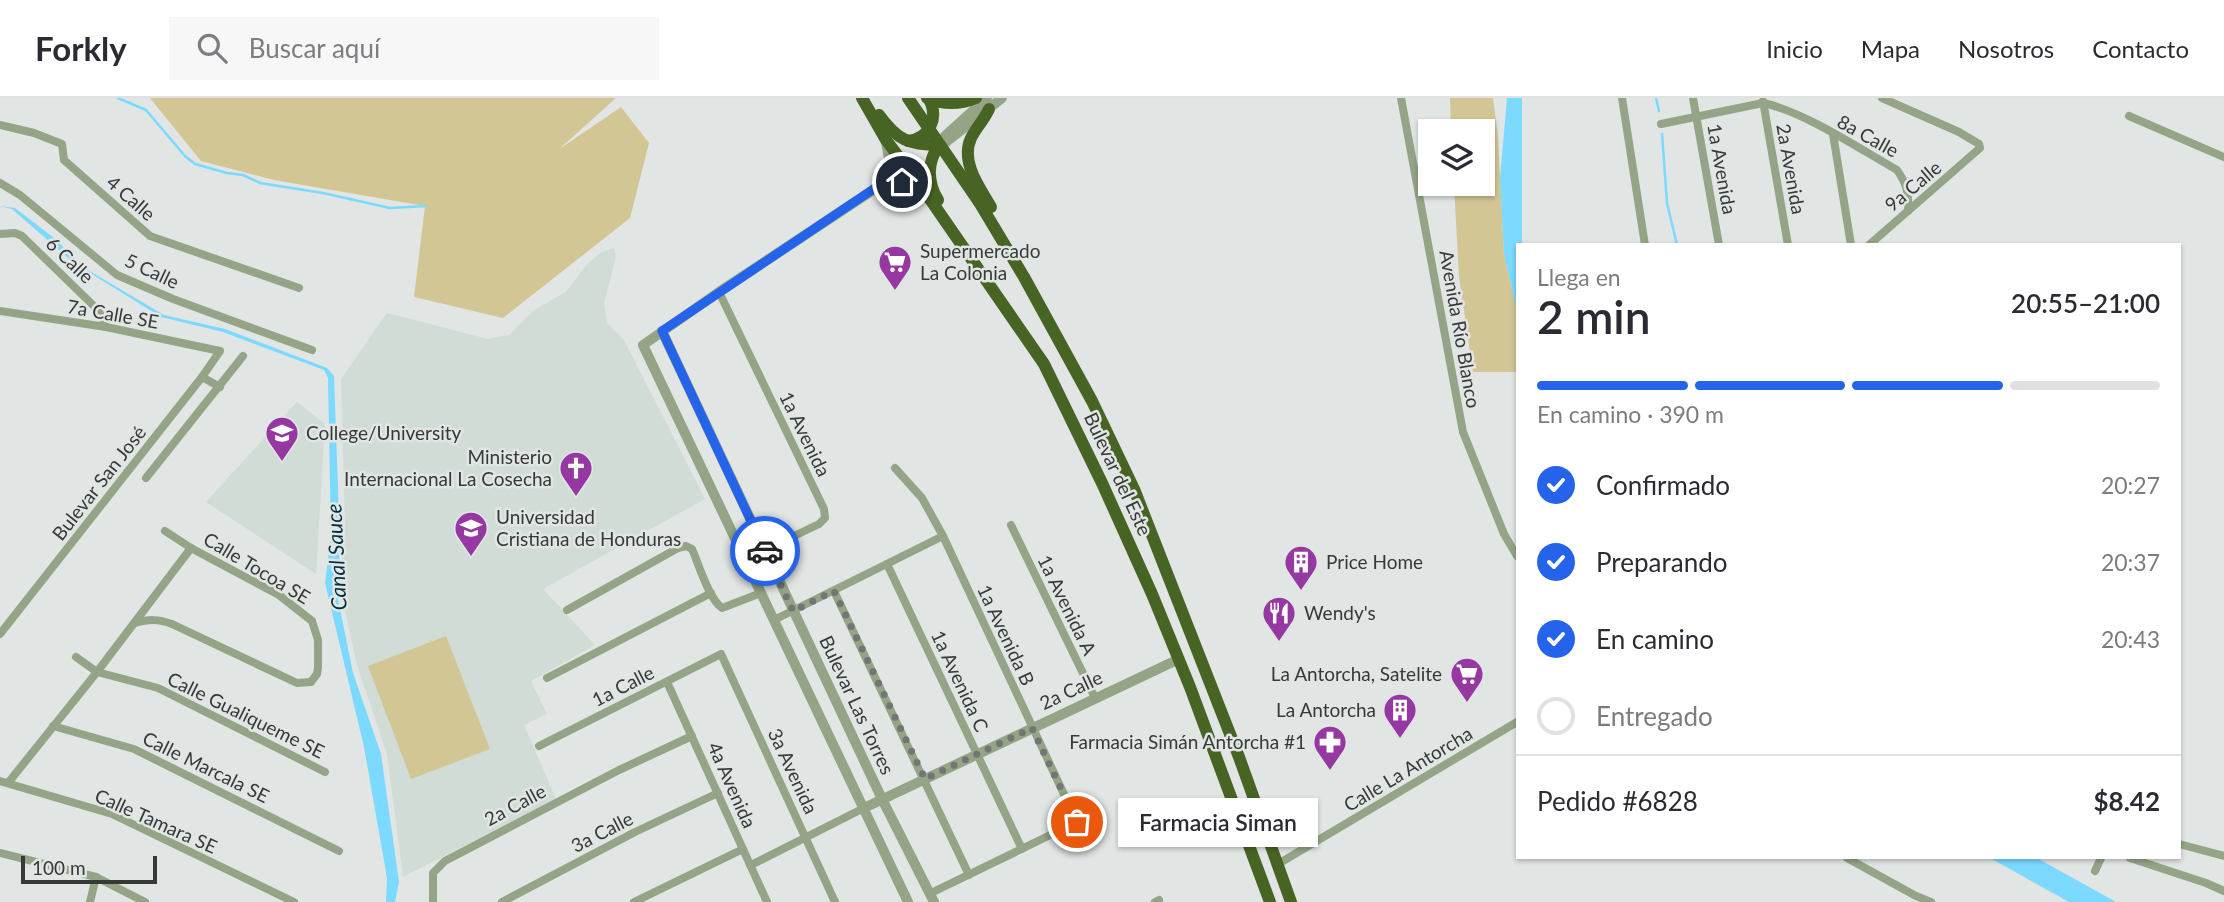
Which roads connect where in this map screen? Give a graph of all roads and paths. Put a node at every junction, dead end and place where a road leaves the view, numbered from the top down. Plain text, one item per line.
1 (865, 98) edge
2 (908, 98) edge
3 (976, 98) edge
4 (1002, 98) edge
5 (1401, 98) edge
6 (1622, 98) edge
7 (1693, 98) edge
8 (1882, 98) edge
9 (928, 99) edge
10 (1763, 100) edge
11 (1779, 102) edge
12 (988, 104) edge
13 (2129, 116) dead end
14 (1697, 117) junction
15 (1661, 124) dead end
16 (0, 125) edge
17 (1833, 134) junction
18 (886, 140) junction
19 (904, 141) junction
20 (939, 145) junction
21 (2224, 157) edge
22 (884, 182) junction
23 (0, 183) edge
24 (923, 189) junction
25 (1908, 211) junction
26 (0, 234) edge
27 (1645, 243) edge
28 (1719, 243) edge
29 (1788, 243) edge
30 (1851, 243) edge
31 (1871, 243) edge
32 (299, 288) dead end
33 (719, 292) junction
34 (0, 312) edge
35 (106, 327) junction
36 (662, 331) junction
37 (1028, 341) junction
38 (313, 350) dead end
39 (220, 351) joint
40 (243, 356) dead end
41 (202, 377) junction
42 (220, 387) junction
43 (161, 430) junction
44 (176, 442) junction
45 (895, 468) dead end
46 (146, 478) dead end
47 (1011, 525) dead end
48 (165, 531) dead end
49 (943, 536) junction
50 (1154, 536) junction
51 (191, 548) junction
52 (765, 550) junction
53 (1516, 554) edge
54 (887, 564) junction
55 (834, 591) junction
56 (711, 593) junction
57 (761, 593) junction
58 (567, 610) dead end
59 (793, 611) junction
60 (774, 620) junction
61 (135, 624) junction
62 (0, 634) edge
63 (721, 654) joint
64 (76, 657) dead end
65 (1179, 659) junction
66 (97, 673) junction
67 (548, 678) dead end
68 (667, 682) junction
69 (1095, 698) junction
70 (1516, 723) edge
71 (53, 726) junction
72 (1032, 728) junction
73 (692, 736) junction
74 (538, 746) dead end
75 (976, 754) junction
76 (325, 772) dead end
77 (925, 779) junction
78 (4, 782) edge
79 (718, 793) junction
80 (882, 799) junction
81 (864, 807) junction
82 (806, 837) junction
83 (2181, 845) edge
84 (743, 849) junction
85 (1021, 849) junction
86 (339, 851) dead end
87 (0, 853) edge
88 (2224, 856) edge
89 (1849, 859) edge
90 (2101, 859) edge
91 (2133, 859) edge
92 (1278, 864) junction
93 (751, 865) junction
94 (2095, 871) dead end
95 (969, 875) junction
96 (96, 877) junction
97 (2224, 891) edge
98 (932, 898) edge
99 (90, 902) edge
100 (145, 902) edge
101 (294, 902) edge
102 (433, 902) edge
103 (502, 902) edge
104 (634, 902) edge
105 (767, 902) edge
106 (835, 902) edge
107 (908, 902) edge
108 (1270, 902) edge
109 (1291, 902) edge
110 (1931, 902) edge

1 - 18 highway, Bulevar del Este
1 - 19 highway
2 - 50 highway, Bulevar del Este, bridge
3 - 9 highway
4 - 12 street
5 - 53 street, Avenida Río Blanco
6 - 27 street
7 - 14 street, 1a Avenida
8 - 25 street, 9a Calle
9 - 19 highway
10 - 11 street, 8a Calle
10 - 14 street, 8a Calle
10 - 29 street, 2a Avenida
11 - 17 street, 8a Calle
12 - 20 street
12 - 50 highway
13 - 21 street
14 - 15 street, 8a Calle
14 - 28 street, 1a Avenida
16 - 32 street, 4 Calle
17 - 25 street, 8a Calle
17 - 30 street
18 - 22 street
18 - 24 highway, Bulevar del Este
19 - 20 highway
20 - 37 highway
22 - 24 street
22 - 33 street
23 - 38 street, 5 Calle
24 - 37 highway, Bulevar del Este
25 - 31 street, 9a Calle
26 - 35 street, 6 Calle
33 - 36 street
33 - 52 street, 1a Avenida
34 - 35 street, 7a Calle SE
35 - 39 street, 7a Calle SE
36 - 52 street, Bulevar Las Torres
36 - 57 street, Bulevar Las Torres
37 - 65 highway, Bulevar del Este
39 - 41 street, Bulevar San José
40 - 42 street, Bulevar San José
41 - 42 street
41 - 43 street, Bulevar San José
42 - 44 street, Bulevar San José
43 - 44 street
43 - 62 street, Bulevar San José
44 - 46 street, Bulevar San José
45 - 49 street, 1a Avenida B
47 - 69 street, 1a Avenida A
48 - 51 street, Calle Tocoa SE
49 - 54 street
49 - 72 street, 1a Avenida B
50 - 92 highway, Bulevar del Este
51 - 61 street
51 - 61 street, Calle Tocoa SE
52 - 59 street, Bulevar Las Torres
54 - 55 street
54 - 75 street, 1a Avenida C
55 - 59 street
55 - 77 street
56 - 57 street
56 - 58 street
56 - 67 street
57 - 60 street, Bulevar Las Torres
59 - 60 street
59 - 80 street, Bulevar Las Torres
60 - 81 street, Bulevar Las Torres
61 - 66 street
63 - 68 street, 1a Calle
63 - 82 street, 3a Avenida
64 - 66 street, Calle Gualiqueme SE
65 - 69 street, 2a Calle
65 - 108 highway, Bulevar del Este
66 - 71 street
66 - 76 street, Calle Gualiqueme SE
68 - 73 street, 4a Avenida
68 - 74 street, 1a Calle
69 - 72 street, 2a Calle
70 - 92 street, Calle La Antorcha
71 - 78 street
71 - 86 street, Calle Marcala SE
72 - 75 street, 2a Calle
72 - 85 street, 1a Avenida B
73 - 79 street, 4a Avenida
73 - 102 street, 2a Calle
75 - 77 street, 2a Calle
75 - 85 street, 1a Avenida C
77 - 80 street, 2a Calle
77 - 95 street
78 - 101 street, Calle Tamara SE
79 - 84 street, 4a Avenida
79 - 103 street, 3a Calle
80 - 81 street, 2a Calle
80 - 98 street, Bulevar Las Torres
81 - 82 street
81 - 107 street, Bulevar Las Torres
82 - 93 street
82 - 106 street, 3a Avenida
83 - 88 street
84 - 93 street, 4a Avenida
84 - 104 street
85 - 95 street
87 - 96 street
89 - 110 street
90 - 94 street
91 - 97 street
92 - 109 highway, Bulevar del Este
93 - 105 street, 4a Avenida
95 - 98 street
96 - 99 street
96 - 100 street

